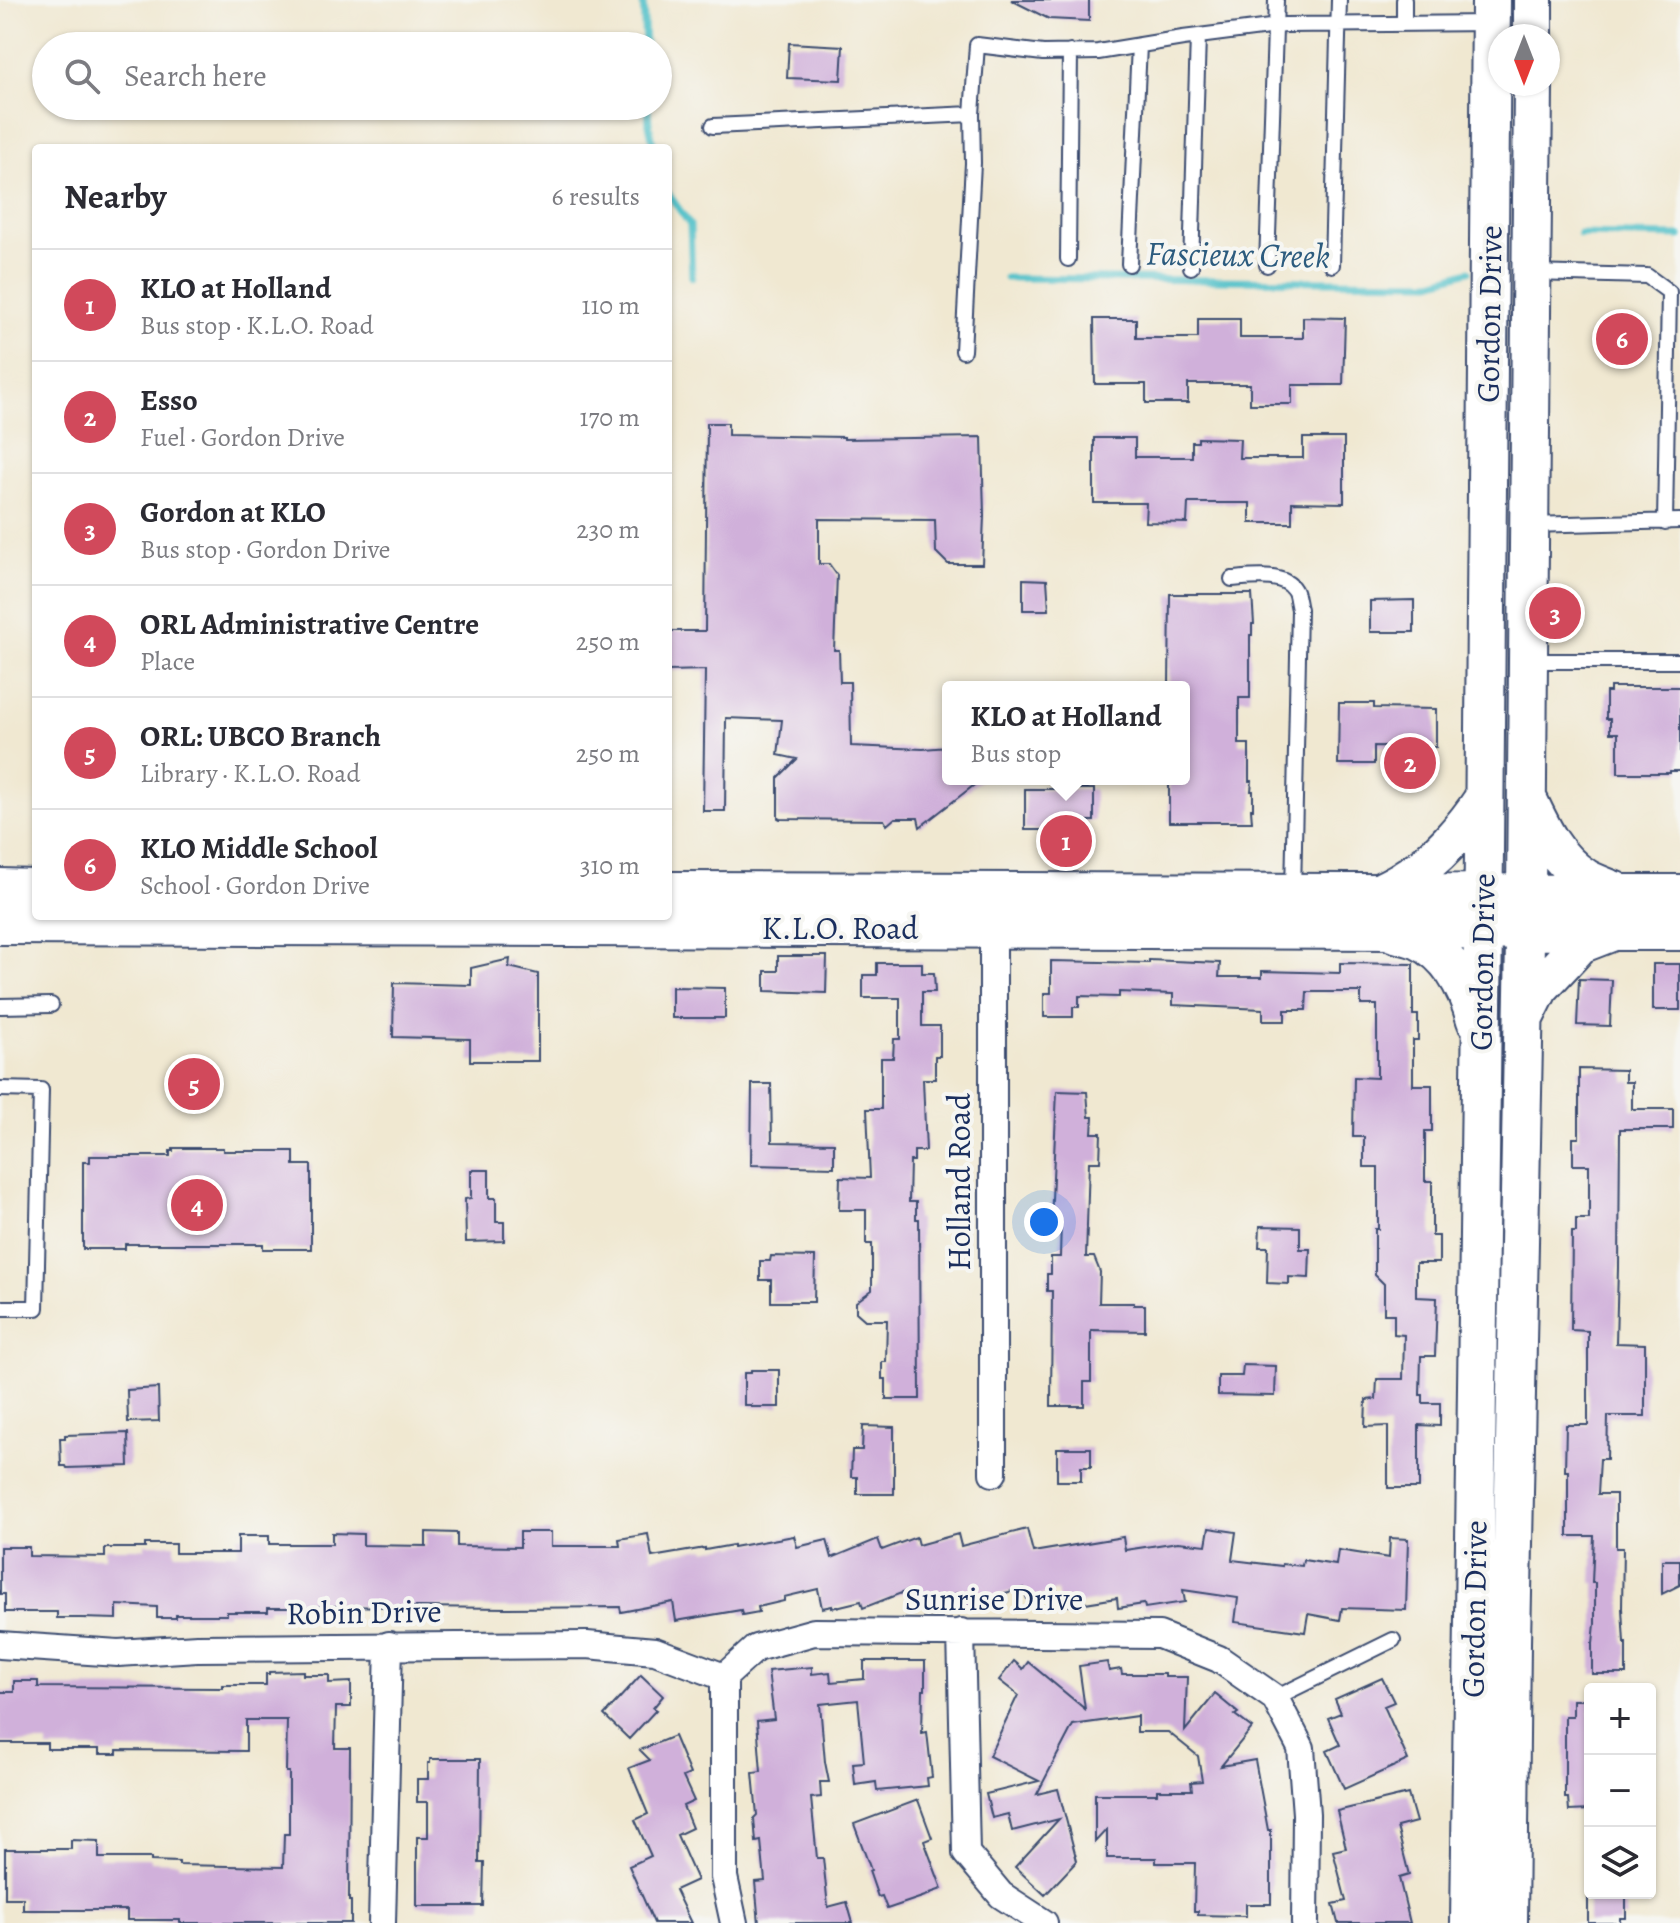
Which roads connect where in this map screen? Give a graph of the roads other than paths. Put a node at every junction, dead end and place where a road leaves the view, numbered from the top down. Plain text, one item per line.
1 (1276, 0) edge
2 (1339, 0) edge
3 (1404, 0) edge
4 (1533, 0) edge
5 (1491, 11) edge
6 (1404, 24) junction
7 (1533, 24) edge
8 (1339, 25) junction
9 (1275, 26) junction
10 (1198, 36) junction
11 (1139, 45) junction
12 (1070, 52) junction
13 (1533, 96) edge
14 (972, 114) junction
15 (713, 126) dead end
16 (1068, 259) dead end
17 (1129, 264) dead end
18 (1267, 265) dead end
19 (1332, 265) dead end
20 (1191, 267) dead end
21 (1531, 273) junction
22 (963, 351) dead end
23 (1672, 522) edge
24 (1529, 525) junction
25 (1232, 579) dead end
26 (1528, 661) junction
27 (1680, 661) edge
28 (1484, 798) junction
29 (1527, 798) junction
30 (0, 888) edge
31 (32, 889) edge
32 (672, 891) edge
33 (1293, 892) junction
34 (1526, 893) junction
35 (1621, 893) junction
36 (1680, 894) edge
37 (993, 910) junction
38 (1379, 911) junction
39 (1483, 912) junction
40 (672, 915) edge
41 (331, 920) edge
42 (0, 925) edge
43 (1525, 930) junction
44 (1613, 931) junction
45 (1680, 931) edge
46 (51, 1005) dead end
47 (0, 1006) edge
48 (1523, 1019) junction
49 (1481, 1036) junction
50 (0, 1089) edge
51 (0, 1308) edge
52 (993, 1473) dead end
53 (961, 1632) junction
54 (1393, 1640) dead end
55 (0, 1645) edge
56 (389, 1645) junction
57 (724, 1677) junction
58 (1275, 1698) junction
59 (382, 1923) edge
60 (734, 1923) edge
61 (1044, 1923) edge
62 (1305, 1923) edge
63 (1470, 1923) edge
64 (1508, 1923) edge

1 - 9 lane
2 - 8 lane
3 - 6 lane
4 - 7 main road
5 - 6 lane
5 - 28 main road, Gordon Drive
6 - 8 lane
8 - 9 lane
8 - 19 lane
9 - 10 lane
9 - 18 lane
10 - 11 lane
10 - 20 lane
11 - 12 lane
11 - 17 lane
12 - 14 lane
12 - 16 lane
13 - 21 main road, Gordon Drive
14 - 15 lane
14 - 22 lane
21 - 23 lane
21 - 24 main road, Gordon Drive
23 - 24 lane
24 - 26 main road, Gordon Drive
25 - 33 lane
26 - 27 lane
26 - 29 main road, Gordon Drive
28 - 38 main road
28 - 39 main road, Gordon Drive
29 - 34 main road, Gordon Drive
29 - 35 main road
30 - 31 main road
32 - 37 main road, K.L.O. Road
33 - 37 main road, K.L.O. Road
33 - 38 main road, K.L.O. Road
34 - 35 main road, K.L.O. Road
34 - 39 main road, K.L.O. Road
34 - 43 main road, Gordon Drive
35 - 36 main road, K.L.O. Road
37 - 38 main road, K.L.O. Road
37 - 40 main road, K.L.O. Road
37 - 52 street, Holland Road
38 - 39 main road, K.L.O. Road
38 - 49 main road
39 - 43 main road, K.L.O. Road
39 - 49 main road, Gordon Drive
41 - 42 main road, K.L.O. Road
43 - 44 main road, K.L.O. Road
43 - 48 main road, Gordon Drive
44 - 45 main road, K.L.O. Road
44 - 48 main road
46 - 47 lane
48 - 64 main road, Gordon Drive
49 - 63 main road, Gordon Drive
50 - 51 lane
53 - 57 street, Sunrise Drive
53 - 58 street, Sunrise Drive
53 - 61 street
54 - 58 lane
55 - 56 street, Robin Drive
56 - 57 street, Robin Drive
56 - 59 street
57 - 60 street
58 - 62 street, Sunrise Drive

